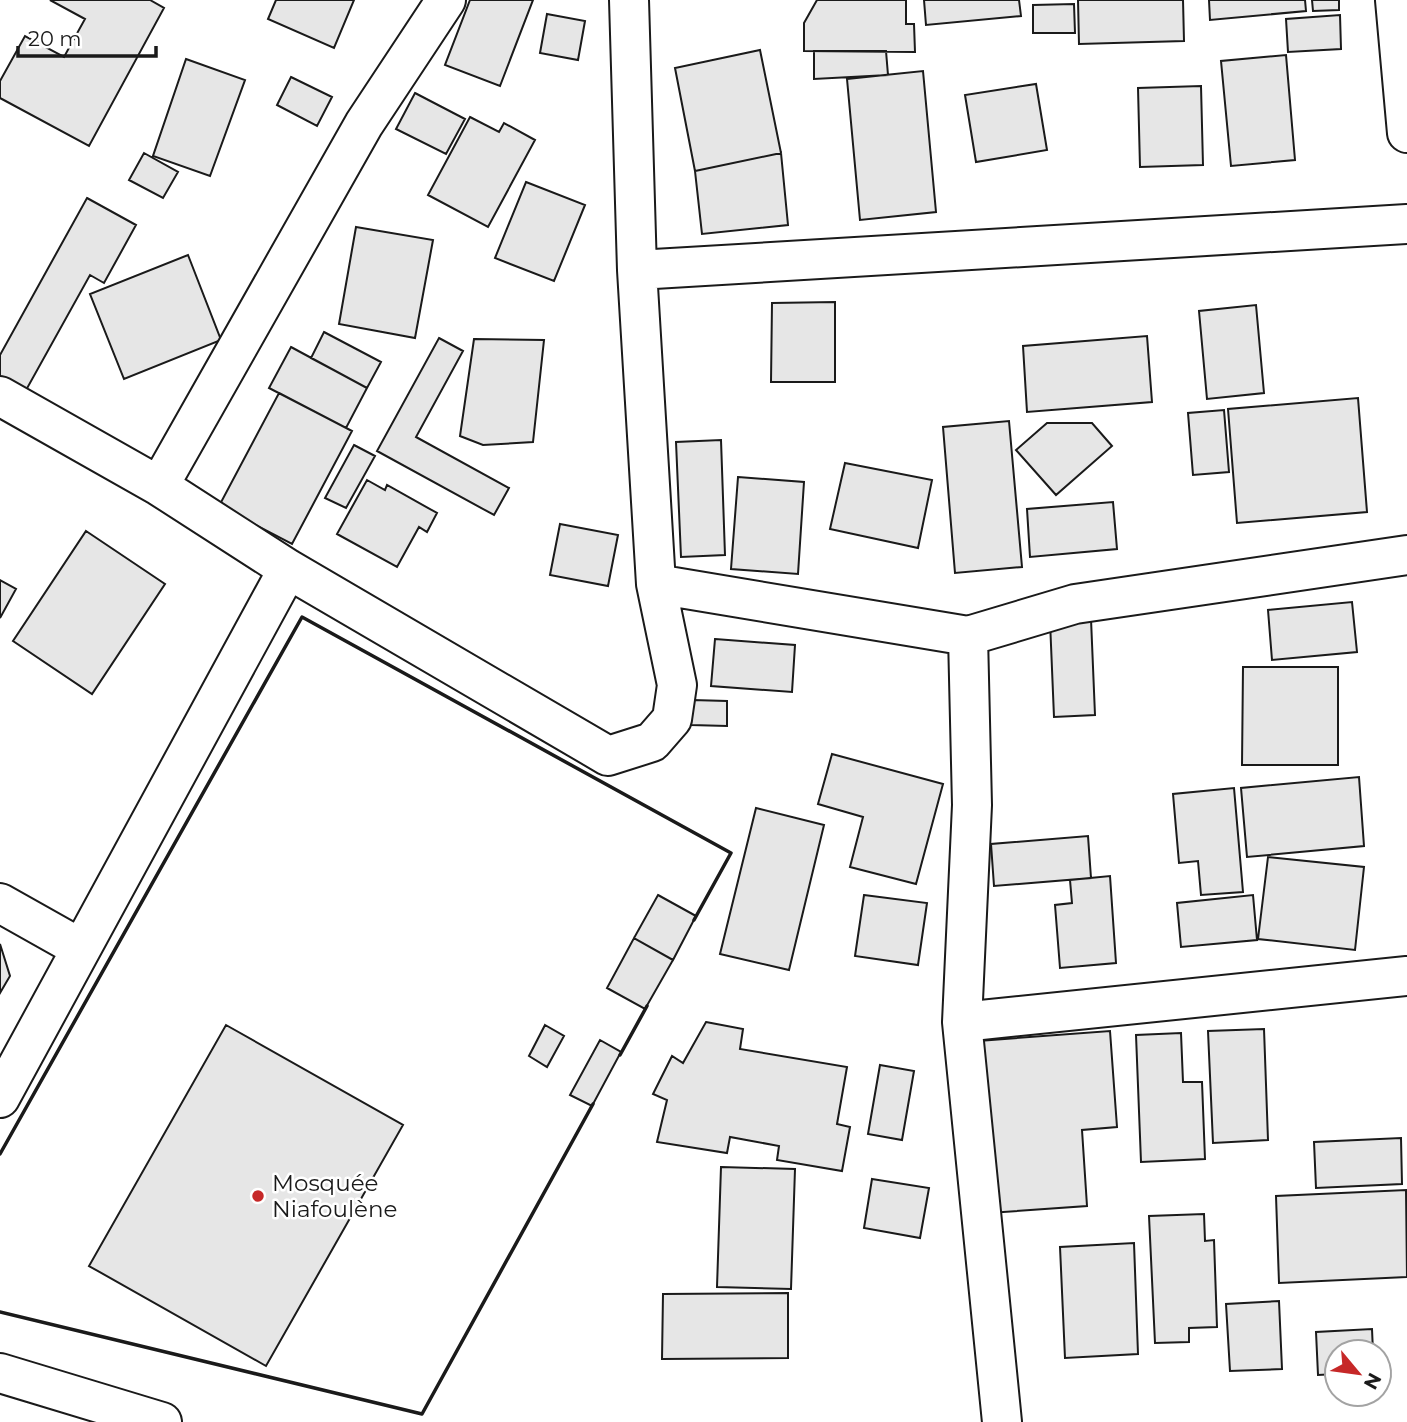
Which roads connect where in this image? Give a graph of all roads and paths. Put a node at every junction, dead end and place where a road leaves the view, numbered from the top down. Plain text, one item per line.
1 (446, 0) edge
2 (629, 0) edge
3 (1395, 0) edge
4 (1407, 133) edge
5 (1407, 223) edge
6 (637, 270) junction
7 (0, 396) edge
8 (159, 486) junction
9 (1407, 555) edge
10 (288, 569) junction
11 (656, 584) junction
12 (968, 636) junction
13 (0, 902) edge
14 (80, 948) junction
15 (1407, 976) edge
16 (962, 1022) junction
17 (0, 1098) edge
18 (0, 1373) edge
19 (162, 1422) edge
20 (1002, 1422) edge

1 - 8 street
2 - 6 street
3 - 4 street
5 - 6 street
6 - 11 street
7 - 8 street
8 - 10 street
9 - 12 street
10 - 11 street
10 - 14 street
11 - 12 street
12 - 16 street
13 - 14 street
14 - 17 street
15 - 16 street
16 - 20 street
18 - 19 street

